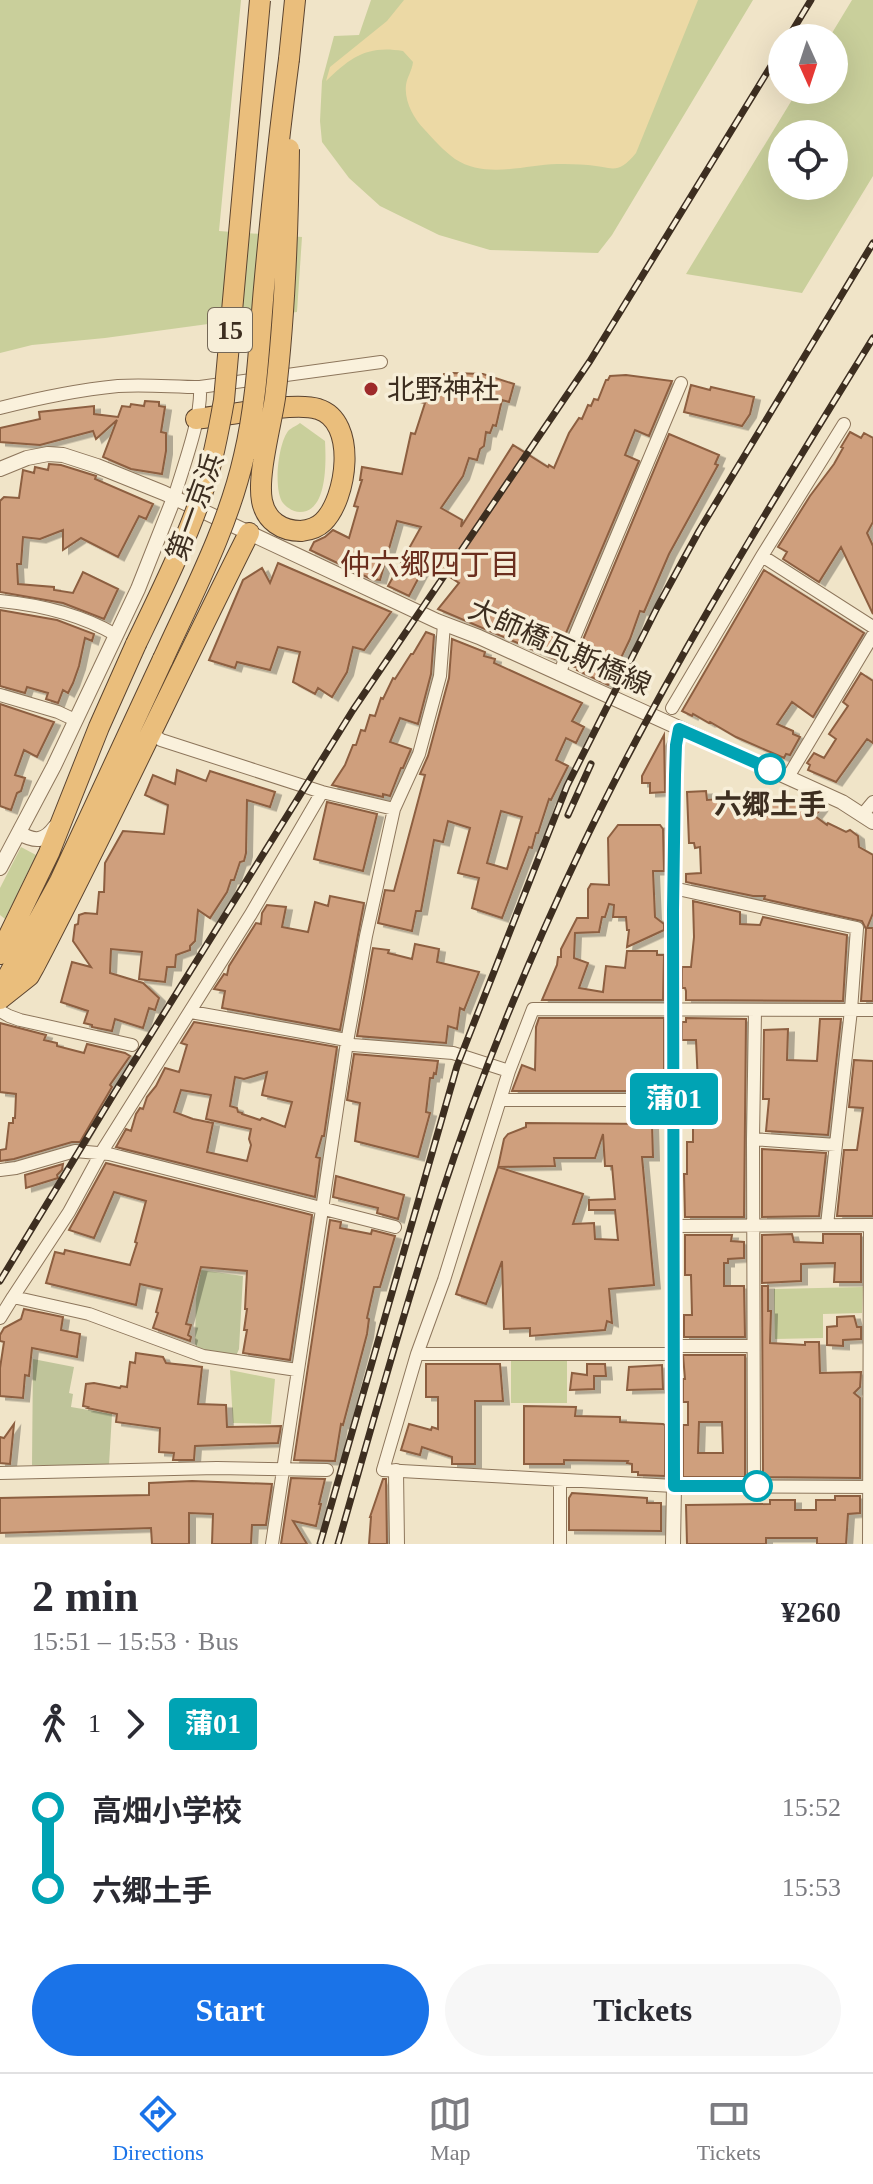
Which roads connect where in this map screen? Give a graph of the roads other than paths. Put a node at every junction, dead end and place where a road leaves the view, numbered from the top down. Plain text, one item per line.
1 (260, 0) edge
2 (295, 0) edge
3 (289, 59) junction
4 (381, 362) dead end
5 (681, 383) dead end
6 (200, 387) junction
7 (0, 408) edge
8 (196, 419) junction
9 (844, 424) dead end
10 (0, 469) edge
11 (174, 498) junction
12 (249, 533) junction
13 (762, 556) junction
14 (0, 601) edge
15 (444, 624) junction
16 (873, 627) edge
17 (116, 635) junction
18 (873, 635) edge
19 (559, 674) junction
20 (0, 695) edge
21 (672, 708) dead end
22 (75, 720) junction
23 (679, 729) junction
24 (152, 733) junction
25 (788, 777) junction
26 (322, 792) junction
27 (873, 802) edge
28 (394, 809) junction
29 (65, 814) junction
30 (868, 818) edge
31 (19, 833) junction
32 (0, 868) edge
33 (673, 888) junction
34 (0, 954) edge
35 (0, 991) edge
36 (0, 999) edge
37 (674, 1010) junction
38 (755, 1010) junction
39 (851, 1010) junction
40 (873, 1010) edge
41 (0, 1011) edge
42 (191, 1012) junction
43 (347, 1042) junction
44 (132, 1045) dead end
45 (509, 1071) junction
46 (501, 1100) junction
47 (674, 1100) junction
48 (753, 1139) junction
49 (836, 1145) junction
50 (101, 1153) junction
51 (0, 1170) edge
52 (321, 1208) junction
53 (753, 1225) junction
54 (827, 1225) junction
55 (871, 1225) edge
56 (674, 1226) junction
57 (395, 1227) dead end
58 (13, 1297) junction
59 (0, 1318) edge
60 (753, 1346) junction
61 (673, 1350) junction
62 (417, 1354) junction
63 (297, 1370) junction
64 (282, 1468) junction
65 (327, 1470) dead end
66 (396, 1471) junction
67 (0, 1473) edge
68 (560, 1480) junction
69 (674, 1486) junction
70 (754, 1486) junction
71 (871, 1487) edge
72 (272, 1544) edge
73 (397, 1544) edge
74 (560, 1544) edge
75 (673, 1544) edge
76 (869, 1544) edge

1 - 29 highway, 第一京浜 / 15, bridge
2 - 3 highway, 第一京浜 / 15
3 - 8 highway, bridge
3 - 35 highway, 第一京浜 / 15, bridge
4 - 6 street
5 - 19 street
6 - 7 street
6 - 8 street
8 - 11 street
9 - 13 street
10 - 11 street, 大師橋瓦斯橋線
11 - 12 street, 大師橋瓦斯橋線
11 - 17 street
12 - 15 street, 大師橋瓦斯橋線
12 - 24 highway
13 - 16 street
13 - 21 street
14 - 17 street
15 - 19 street, 大師橋瓦斯橋線
15 - 28 street
17 - 22 street
18 - 25 street
19 - 23 street, 大師橋瓦斯橋線
20 - 22 street
22 - 31 street
23 - 25 street, 大師橋瓦斯橋線
23 - 33 street
24 - 26 street
24 - 36 highway
25 - 30 street, 大師橋瓦斯橋線
26 - 28 street
26 - 42 street
27 - 30 street
28 - 43 street
29 - 31 street
29 - 34 highway, 第一京浜 / 15
31 - 32 street
33 - 37 street
33 - 39 street
37 - 38 street
37 - 45 street
37 - 47 street
38 - 39 street
38 - 48 street
39 - 40 street
39 - 49 street
41 - 44 street
42 - 43 street
42 - 50 street
43 - 45 street
43 - 52 street
45 - 46 street
46 - 47 street
46 - 62 street
47 - 56 street
48 - 49 street
48 - 53 street
49 - 54 street
50 - 51 street
50 - 52 street
50 - 58 street
52 - 57 street
52 - 63 street
53 - 54 street
53 - 56 street
53 - 60 street
54 - 55 street
55 - 71 street
56 - 61 street
58 - 59 street
58 - 63 street
60 - 61 street
60 - 70 street
61 - 62 street
61 - 69 street
62 - 66 street
63 - 64 street
64 - 65 street
64 - 67 street
64 - 72 street
66 - 68 street
66 - 73 street
68 - 69 street
68 - 74 street
69 - 70 street
69 - 75 street
70 - 71 street
71 - 76 street

